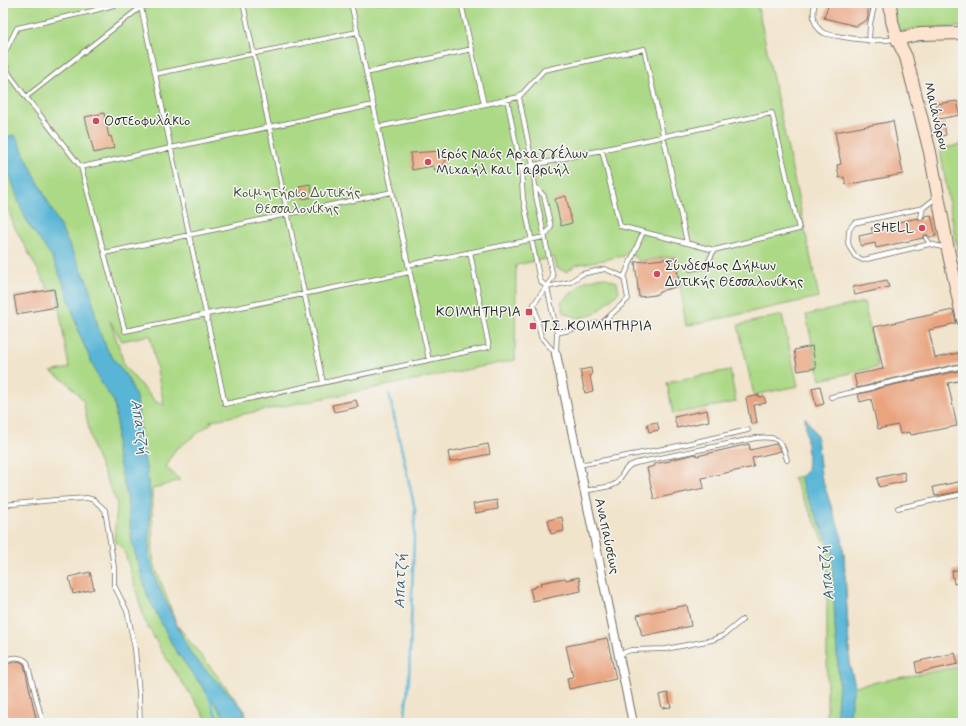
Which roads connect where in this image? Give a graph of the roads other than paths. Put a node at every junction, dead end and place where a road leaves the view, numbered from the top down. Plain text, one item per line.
1 (120, 3) edge
2 (161, 3) edge
3 (243, 3) edge
4 (351, 3) edge
5 (461, 3) edge
6 (815, 3) edge
7 (875, 3) edge
8 (890, 3) edge
9 (141, 7) junction
10 (357, 32) junction
11 (963, 33) edge
12 (897, 39) junction
13 (869, 41) junction
14 (472, 49) junction
15 (254, 54) junction
16 (3, 56) edge
17 (366, 73) junction
18 (155, 74) junction
19 (26, 97) junction
20 (519, 97) junction
21 (507, 100) junction
22 (373, 104) junction
23 (484, 104) junction
24 (270, 127) junction
25 (378, 127) junction
26 (663, 137) junction
27 (170, 148) junction
28 (602, 150) junction
29 (533, 166) junction
30 (81, 168) junction
31 (521, 168) junction
32 (535, 185) junction
33 (392, 192) junction
34 (938, 196) junction
35 (923, 208) junction
36 (288, 214) junction
37 (921, 217) dead end
38 (643, 232) junction
39 (189, 235) junction
40 (544, 236) junction
41 (926, 238) dead end
42 (531, 239) junction
43 (687, 243) junction
44 (930, 244) junction
45 (714, 250) junction
46 (948, 250) junction
47 (470, 252) junction
48 (104, 253) junction
49 (408, 265) junction
50 (690, 269) dead end
51 (410, 272) junction
52 (624, 278) junction
53 (547, 287) junction
54 (305, 294) junction
55 (206, 314) junction
56 (963, 320) edge
57 (557, 333) junction
58 (556, 354) junction
59 (429, 360) junction
60 (963, 366) edge
61 (324, 382) junction
62 (831, 397) dead end
63 (748, 430) dead end
64 (787, 460) dead end
65 (579, 466) junction
66 (584, 491) junction
67 (963, 494) edge
68 (3, 505) edge
69 (898, 508) dead end
70 (742, 620) dead end
71 (619, 656) junction
72 (3, 660) edge
73 (42, 723) edge
74 (140, 723) edge
75 (633, 723) edge

1 - 16 lane
2 - 9 lane
3 - 15 lane
4 - 10 lane
5 - 14 lane
6 - 13 lane
7 - 13 lane
8 - 12 main road, Μαιάνδρου
9 - 18 lane
9 - 19 lane
10 - 15 lane
10 - 17 lane
11 - 12 main road
12 - 13 lane
12 - 34 main road, Μαιάνδρου
14 - 17 lane
14 - 23 lane
15 - 18 lane
15 - 24 lane
16 - 19 lane
17 - 22 lane
18 - 27 lane
19 - 30 lane
20 - 21 lane
20 - 26 lane
20 - 29 lane
21 - 23 lane
21 - 31 lane
22 - 24 lane
22 - 25 lane
23 - 25 lane
24 - 27 lane
24 - 36 lane
25 - 33 lane
26 - 28 lane
26 - 43 lane
26 - 45 lane
27 - 30 lane
27 - 39 lane
28 - 29 lane
28 - 38 lane
29 - 31 lane
29 - 32 lane
30 - 48 lane
31 - 42 lane
32 - 40 lane
32 - 40 lane
33 - 36 lane
33 - 49 lane
34 - 35 lane
34 - 46 main road, Μαιάνδρου
35 - 37 lane
35 - 44 lane
36 - 39 lane
36 - 54 lane
38 - 43 lane
38 - 52 lane
39 - 48 lane
39 - 55 lane
40 - 42 lane
40 - 53 lane
41 - 44 lane
42 - 47 lane
42 - 53 lane
43 - 45 lane
44 - 46 lane
45 - 50 lane
46 - 56 main road, Μαιάνδρου
47 - 49 lane
47 - 59 lane
48 - 55 lane
49 - 51 lane
51 - 54 lane
51 - 59 lane
52 - 53 lane
52 - 57 lane
53 - 57 lane
53 - 58 lane
54 - 55 lane
54 - 61 lane
55 - 61 lane
57 - 58 lane
58 - 65 street, Αναπαύσεως
59 - 61 lane
60 - 62 lane
63 - 65 lane
64 - 66 lane
65 - 66 street, Αναπαύσεως
66 - 71 street, Αναπαύσεως
67 - 69 lane
68 - 74 lane
70 - 71 lane
71 - 75 street, Αναπαύσεως
72 - 73 lane

